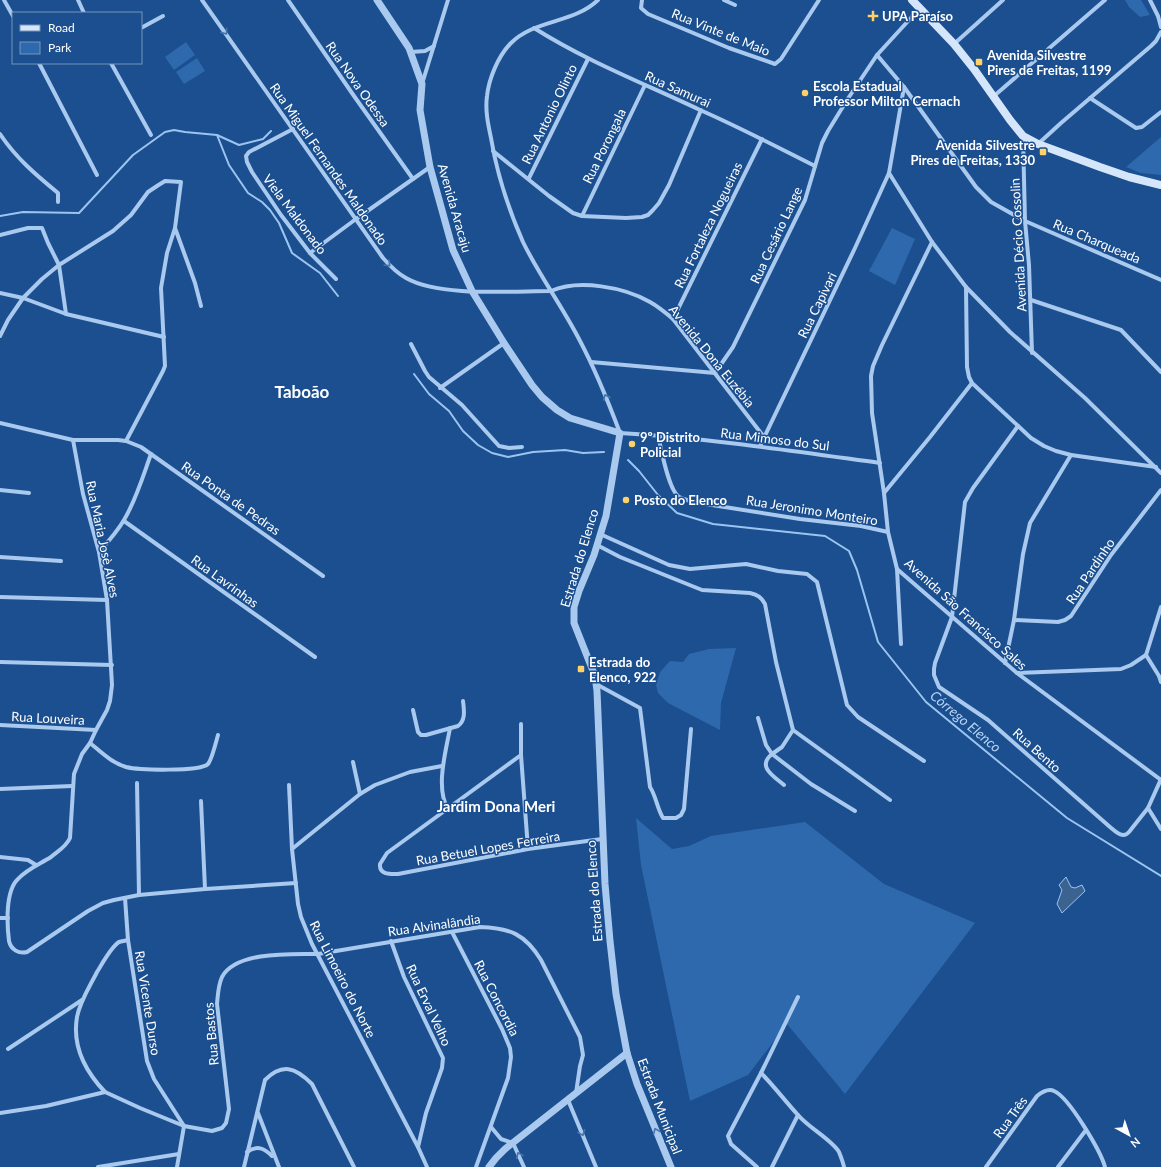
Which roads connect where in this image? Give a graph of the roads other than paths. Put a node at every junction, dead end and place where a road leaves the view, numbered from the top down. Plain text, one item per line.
1 (4, 0) edge
2 (78, 0) edge
3 (202, 0) edge
4 (288, 0) edge
5 (377, 0) edge
6 (448, 0) edge
7 (598, 0) edge
8 (642, 0) edge
9 (724, 0) edge
10 (819, 0) edge
11 (912, 0) edge
12 (1003, 0) edge
13 (1105, 0) edge
14 (1150, 0) edge
15 (735, 5) dead end
16 (920, 8) junction
17 (84, 12) edge
18 (12, 14) edge
19 (163, 16) dead end
20 (142, 27) edge
21 (1161, 27) edge
22 (534, 28) junction
23 (1161, 32) edge
24 (954, 44) junction
25 (434, 46) junction
26 (411, 52) junction
27 (877, 55) junction
28 (588, 59) junction
29 (39, 64) edge
30 (112, 64) edge
31 (422, 84) junction
32 (645, 86) junction
33 (904, 87) junction
34 (994, 96) junction
35 (1090, 98) junction
36 (701, 110) junction
37 (1161, 112) edge
38 (293, 129) junction
39 (0, 134) edge
40 (151, 135) dead end
41 (1023, 136) junction
42 (762, 139) junction
43 (1038, 144) junction
44 (493, 151) junction
45 (815, 166) junction
46 (430, 167) junction
47 (889, 172) junction
48 (97, 175) dead end
49 (528, 178) junction
50 (413, 179) junction
51 (1161, 185) edge
52 (58, 202) dead end
53 (582, 216) junction
54 (356, 219) junction
55 (1025, 221) junction
56 (174, 228) junction
57 (0, 235) edge
58 (932, 242) junction
59 (310, 253) junction
60 (59, 265) junction
61 (336, 279) dead end
62 (1161, 280) edge
63 (966, 287) junction
64 (472, 291) junction
65 (551, 291) junction
66 (0, 293) edge
67 (24, 298) junction
68 (1031, 300) junction
69 (202, 306) dead end
70 (66, 314) junction
71 (673, 319) junction
72 (0, 336) edge
73 (164, 337) junction
74 (504, 343) junction
75 (411, 344) dead end
76 (1032, 353) junction
77 (591, 362) junction
78 (1161, 372) edge
79 (715, 373) junction
80 (972, 383) junction
81 (440, 388) junction
82 (0, 423) edge
83 (1018, 426) junction
84 (620, 433) junction
85 (658, 435) junction
86 (764, 437) junction
87 (73, 440) junction
88 (126, 441) junction
89 (760, 446) junction
90 (522, 447) dead end
91 (151, 454) junction
92 (1071, 455) junction
93 (880, 463) junction
94 (1156, 467) junction
95 (1161, 473) edge
96 (0, 490) edge
97 (1161, 490) edge
98 (29, 493) dead end
99 (884, 493) junction
100 (124, 521) junction
101 (888, 532) junction
102 (600, 534) junction
103 (597, 545) junction
104 (99, 552) junction
105 (0, 557) edge
106 (61, 561) dead end
107 (897, 569) junction
108 (323, 576) dead end
109 (0, 598) edge
110 (107, 600) junction
111 (1161, 607) edge
112 (952, 616) junction
113 (1014, 620) junction
114 (901, 644) dead end
115 (1146, 654) junction
116 (315, 657) dead end
117 (0, 662) edge
118 (1006, 663) junction
119 (112, 665) junction
120 (1017, 673) junction
121 (1161, 682) edge
122 (596, 684) junction
123 (463, 701) dead end
124 (413, 710) dead end
125 (758, 718) dead end
126 (521, 724) dead end
127 (0, 726) edge
128 (450, 728) junction
129 (691, 729) dead end
130 (96, 730) junction
131 (793, 730) junction
132 (218, 735) dead end
133 (90, 743) junction
134 (772, 754) junction
135 (521, 755) junction
136 (924, 761) dead end
137 (353, 762) dead end
138 (442, 766) junction
139 (1161, 779) edge
140 (137, 783) dead end
141 (289, 785) dead end
142 (784, 785) dead end
143 (72, 786) junction
144 (0, 789) edge
145 (360, 794) junction
146 (890, 800) dead end
147 (200, 801) dead end
148 (1148, 808) junction
149 (448, 809) junction
150 (855, 811) dead end
151 (1161, 829) edge
152 (602, 839) junction
153 (292, 849) junction
154 (528, 849) junction
155 (0, 857) edge
156 (36, 865) junction
157 (296, 883) junction
158 (205, 889) junction
159 (139, 895) junction
160 (124, 898) junction
161 (0, 918) edge
162 (8, 918) junction
163 (452, 932) junction
164 (128, 940) junction
165 (391, 941) junction
166 (318, 954) junction
167 (798, 997) dead end
168 (82, 1000) junction
169 (8, 1049) dead end
170 (627, 1053) junction
171 (761, 1073) junction
172 (105, 1092) junction
173 (576, 1094) junction
174 (568, 1100) junction
175 (257, 1112) junction
176 (0, 1113) edge
177 (798, 1115) junction
178 (184, 1126) junction
179 (491, 1127) junction
180 (1086, 1130) junction
181 (514, 1143) junction
182 (418, 1146) junction
183 (246, 1153) junction
184 (179, 1154) junction
185 (274, 1157) junction
186 (107, 1166) edge
187 (98, 1167) edge
188 (177, 1167) edge
189 (244, 1167) edge
190 (279, 1167) edge
191 (354, 1167) edge
192 (426, 1167) edge
193 (476, 1167) edge
194 (489, 1167) edge
195 (524, 1167) edge
196 (596, 1167) edge
197 (670, 1167) edge
198 (757, 1167) edge
199 (772, 1167) edge
200 (844, 1167) edge
201 (986, 1167) edge
202 (1058, 1167) edge
203 (1105, 1167) edge

1 - 18 street
2 - 17 street
3 -> 38 street, Rua Miguel Fernandes Maldonado
4 - 50 street, Rua Nova Odessa
5 - 26 street, Avenida Aracaju
6 - 25 street
7 - 22 street, Estrada do Elenco
8 - 10 street, Rua Vinte de Maio
9 - 15 street
11 - 16 main road
12 - 24 street
13 - 34 street
14 - 21 street
16 - 24 main road
16 - 27 street, Rua Cesário Lange
19 - 20 street
22 - 28 street, Rua Samurai
22 - 44 street, Estrada do Elenco
23 - 35 street
24 - 34 main road
25 - 26 street
25 - 31 street
26 - 31 street, Avenida Aracaju
27 - 33 street, Rua Charqueada
27 - 45 street, Rua Cesário Lange
28 - 32 street, Rua Samurai
28 - 49 street, Rua Antonio Olinto
29 - 48 street
30 - 40 street
31 - 46 street, Avenida Aracaju
32 - 36 street, Rua Samurai
32 - 53 street, Rua Porongala
33 - 47 street, Rua Capivari
33 - 55 street, Rua Charqueada
34 - 41 main road
35 - 37 street
35 - 43 street
36 - 42 street, Rua Samurai
36 - 53 street
38 - 54 street, Rua Miguel Fernandes Maldonado
38 - 59 street, Viela Maldonado
39 - 52 street
41 - 43 main road
41 - 55 street, Avenida Décio Cossolin
42 - 45 street, Rua Samurai
42 - 71 street, Rua Fortaleza Nogueiras
43 - 51 main road
44 - 49 street
44 - 65 street, Estrada do Elenco
45 - 79 street, Rua Cesário Lange
46 - 50 street
46 - 64 street, Avenida Aracaju
47 - 58 street
47 - 86 street, Rua Capivari
49 - 53 street
50 - 54 street
54 - 59 street
54 -> 64 street, Rua Miguel Fernandes Maldonado
55 - 62 street, Rua Charqueada
55 - 68 street, Avenida Décio Cossolin
56 - 60 street
56 - 69 street
56 - 73 street
57 - 60 street
58 - 63 street
58 - 93 street, Avenida São Francisco Sales
59 - 61 street, Viela Maldonado
60 - 67 street
60 - 70 street
63 - 76 street
63 - 80 street
64 - 65 street, Avenida Dona Euzébia
64 - 74 street, Avenida Aracaju
65 - 71 street, Avenida Dona Euzébia
65 - 77 street, Estrada do Elenco
66 - 67 street
67 - 70 street
67 - 72 street
68 - 76 street, Avenida Décio Cossolin
68 - 78 street
70 - 73 street
71 - 79 street, Avenida Dona Euzébia
73 - 88 street
74 - 81 street
74 - 84 street, Avenida Aracaju
75 - 81 street
76 - 94 street
77 - 79 street
84 -> 77 street, Estrada do Elenco
79 - 86 street, Avenida Dona Euzébia
80 - 83 street
80 - 99 street
81 - 90 street
82 - 87 street
83 - 92 street
83 - 112 street
84 - 85 street, Rua Mimoso do Sul
84 - 102 street, Estrada do Elenco
85 - 89 street, Rua Mimoso do Sul
85 - 101 street, Rua Jeronimo Monteiro
86 - 89 street, Rua Capivari
87 - 88 street
87 - 104 street, Rua Maria Josè Alves
88 - 91 street, Rua Ponta de Pedras
89 - 93 street, Rua Mimoso do Sul
91 - 100 street
91 - 108 street, Rua Ponta de Pedras
92 - 94 street
92 - 113 street
93 - 99 street, Avenida São Francisco Sales
94 - 95 street
96 - 98 street
97 - 113 street, Rua Pardinho
99 - 101 street, Avenida São Francisco Sales
100 - 104 street
100 - 116 street, Rua Lavrinhas
101 - 107 street, Avenida São Francisco Sales
102 - 103 street, Estrada do Elenco
102 - 136 street
103 - 122 street, Estrada do Elenco
103 - 131 street
104 - 110 street, Rua Maria Josè Alves
105 - 106 street
107 - 112 street, Avenida São Francisco Sales
107 - 114 street
109 - 110 street
110 - 119 street, Rua Maria Josè Alves
111 - 115 street
112 - 118 street, Avenida São Francisco Sales
112 - 148 street, Rua Bento
113 - 118 street
115 - 120 street
115 - 121 street
117 - 119 street
118 - 120 street, Avenida São Francisco Sales
119 - 130 street, Rua Maria Josè Alves
120 - 139 street, Avenida São Francisco Sales
122 - 129 street
122 - 152 street, Estrada do Elenco
123 - 128 street
124 - 128 street
125 - 134 street
126 - 135 street
127 - 130 street, Rua Louveira
128 - 138 street
130 - 133 street, Rua Maria Josè Alves
131 - 134 street
131 - 146 street
132 - 133 street
133 - 143 street, Rua Maria Josè Alves
134 - 142 street
134 - 150 street
135 - 149 street
135 - 154 street
137 - 145 street
138 - 145 street
138 - 149 street
139 - 148 street, Rua Bento
140 - 159 street
141 - 153 street, Rua Limoeiro do Norte
143 - 144 street
143 - 156 street, Rua Maria Josè Alves
145 - 153 street
147 - 158 street
148 - 151 street
149 - 154 street, Rua Betuel Lopes Ferreira
152 - 154 street, Rua Betuel Lopes Ferreira
152 - 170 street, Estrada do Elenco
153 - 157 street, Rua Limoeiro do Norte
155 - 156 street
156 - 162 street, Rua Maria Josè Alves
157 - 158 street
157 - 166 street, Rua Limoeiro do Norte
158 - 159 street
159 - 160 street
160 - 162 street, Rua Maria Josè Alves
160 - 164 street, Rua Vicente Durso
161 - 162 street
163 - 165 street, Rua Alvinalândia
163 - 173 street, Rua Alvinalândia
163 - 179 street, Rua Concordia
164 - 168 street
164 - 178 street, Rua Vicente Durso
165 - 166 street, Rua Alvinalândia
165 - 182 street, Rua Erval Velho
166 - 178 street, Rua Bastos
166 - 182 street, Rua Limoeiro do Norte
167 - 171 street
168 - 169 street
168 - 172 street
170 - 173 street
197 -> 170 street, Estrada Municipal
171 - 177 street
171 - 198 street
172 - 176 street
172 - 178 street, Rua Bastos
173 - 174 street
174 - 181 street
174 -> 196 street
175 - 183 street
175 - 185 street
175 - 191 street
177 - 199 street
177 - 200 street
178 - 184 street
179 - 181 street
179 - 193 street, Rua Concordia
180 - 201 street, Rua Três
180 - 202 street
180 - 203 street, Rua Três
181 - 194 street
195 -> 181 street
182 - 192 street, Rua Limoeiro do Norte
183 - 185 street
183 - 189 street
184 - 186 street
184 - 188 street
185 - 190 street
186 - 187 street

